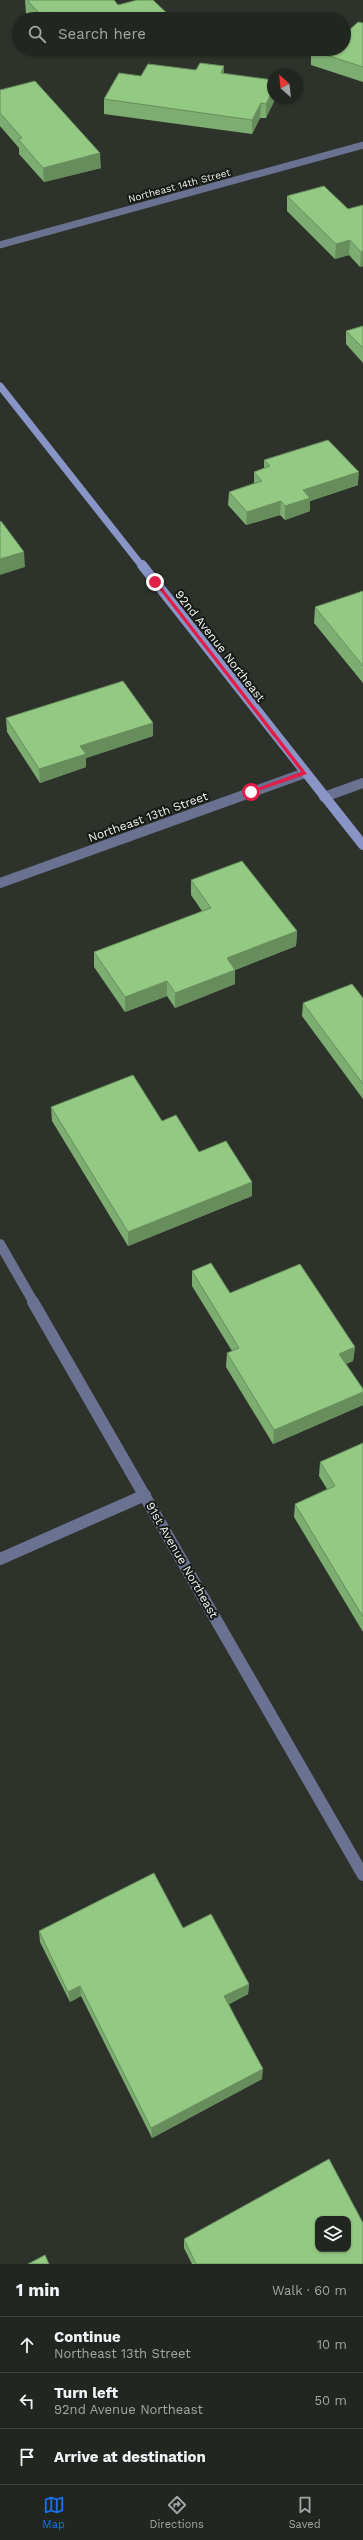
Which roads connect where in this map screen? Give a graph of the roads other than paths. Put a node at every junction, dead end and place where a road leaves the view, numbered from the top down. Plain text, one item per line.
1 (363, 145) edge
2 (0, 245) edge
3 (0, 386) edge
4 (305, 773) junction
5 (363, 783) edge
6 (324, 797) junction
7 (363, 845) edge
8 (0, 882) edge
9 (0, 1244) edge
10 (145, 1495) junction
11 (0, 1559) edge
12 (363, 1875) edge

1 - 2 street, Northeast 14th Street
3 - 4 main road, 92nd Avenue Northeast
4 - 6 main road, 92nd Avenue Northeast
4 - 8 street, Northeast 13th Street
5 - 6 street
6 - 7 main road, 92nd Avenue Northeast
9 - 10 street, 91st Avenue Northeast
10 - 11 street
10 - 12 street, 91st Avenue Northeast

